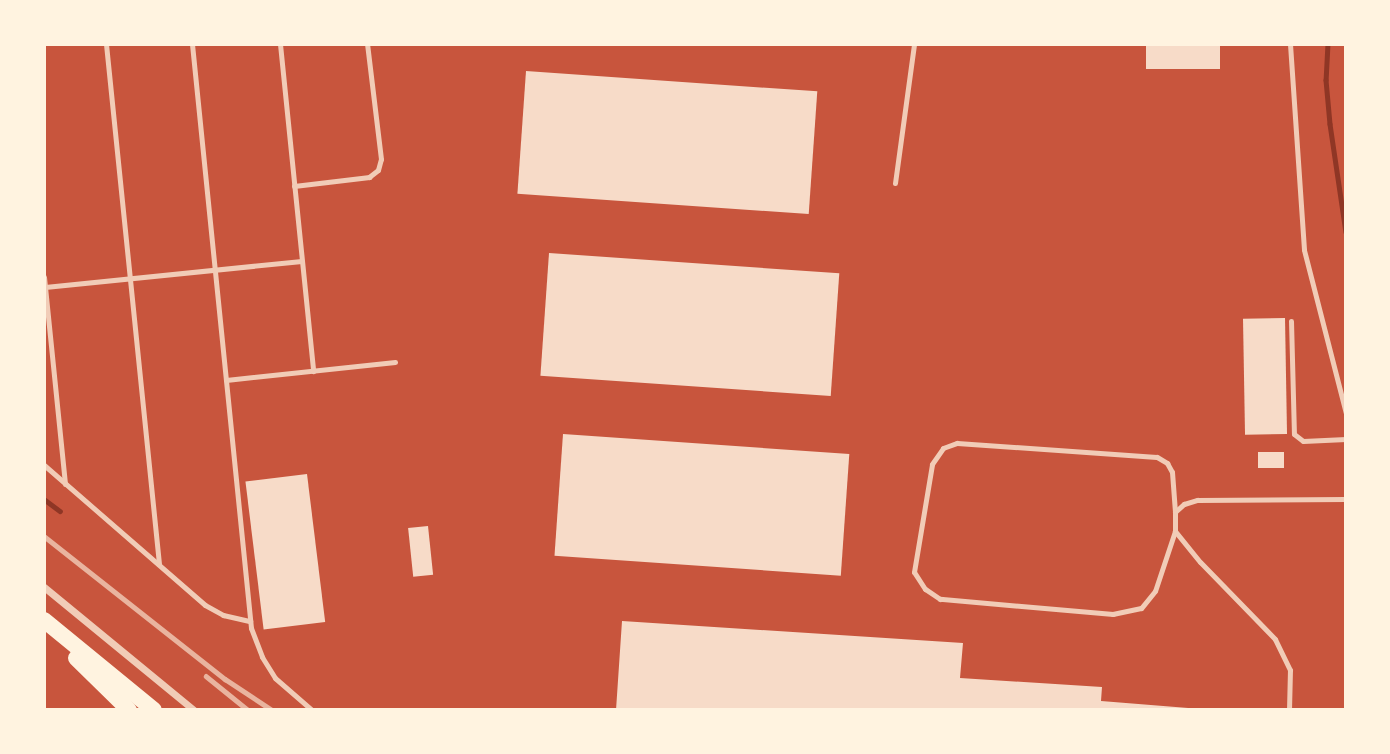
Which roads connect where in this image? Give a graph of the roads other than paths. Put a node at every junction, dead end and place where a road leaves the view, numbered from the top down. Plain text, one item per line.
1 (106, 44) edge
2 (192, 44) edge
3 (280, 44) edge
4 (367, 44) edge
5 (914, 44) edge
6 (1290, 44) edge
7 (895, 183) dead end
8 (294, 186) junction
9 (302, 261) junction
10 (215, 270) junction
11 (44, 277) edge
12 (130, 279) junction
13 (45, 287) edge
14 (1291, 321) dead end
15 (395, 362) dead end
16 (313, 371) junction
17 (226, 380) junction
18 (1346, 413) edge
19 (1346, 439) edge
20 (44, 465) edge
21 (65, 484) junction
22 (1346, 499) edge
23 (1175, 512) junction
24 (1175, 531) junction
25 (159, 564) junction
26 (44, 587) edge
27 (44, 620) edge
28 (250, 621) junction
29 (44, 627) edge
30 (129, 710) edge
31 (154, 710) edge
32 (194, 710) edge
33 (312, 710) edge
34 (1289, 710) edge

1 - 12 lane
2 - 10 lane
3 - 8 lane
4 - 8 lane
5 - 7 lane
6 - 18 lane
8 - 9 lane
9 - 10 lane
9 - 16 lane
10 - 12 lane
10 - 17 lane
11 - 13 lane
12 - 13 lane
12 - 25 lane
13 - 21 lane
14 - 19 lane
15 - 16 lane
16 - 17 lane
17 - 28 lane
20 - 21 lane
21 - 25 lane
22 - 23 lane
23 - 24 lane
23 - 24 lane
24 - 34 lane
25 - 28 lane
26 - 32 street
27 - 31 main road
28 - 33 lane
29 - 30 main road

